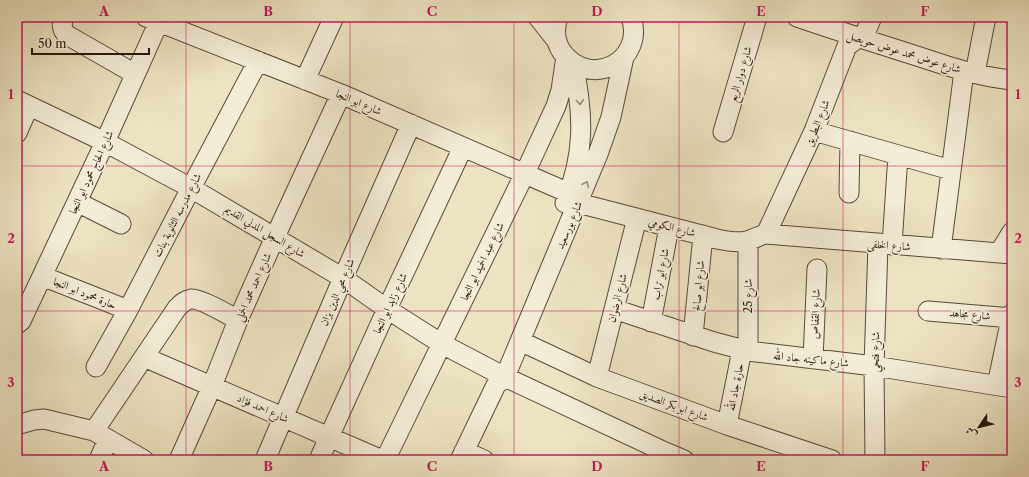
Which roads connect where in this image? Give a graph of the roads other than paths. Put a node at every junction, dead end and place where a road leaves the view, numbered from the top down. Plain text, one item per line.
1 (334, 17) edge
2 (538, 17) edge
3 (558, 17) edge
4 (757, 17) edge
5 (797, 17) edge
6 (872, 17) edge
7 (986, 17) edge
8 (156, 19) edge
9 (634, 19) edge
10 (62, 22) edge
11 (858, 38) junction
12 (565, 54) junction
13 (624, 57) junction
14 (258, 61) junction
15 (969, 72) junction
16 (136, 74) junction
17 (305, 80) junction
18 (1012, 80) edge
19 (341, 94) junction
20 (23, 103) edge
21 (411, 124) junction
22 (723, 132) dead end
23 (814, 132) junction
24 (17, 133) edge
25 (105, 142) junction
26 (850, 142) junction
27 (464, 147) junction
28 (898, 155) junction
29 (951, 170) junction
30 (525, 174) junction
31 (191, 188) junction
32 (849, 193) dead end
33 (573, 198) junction
34 (77, 202) junction
35 (638, 218) junction
36 (121, 224) dead end
37 (669, 226) junction
38 (1012, 232) edge
39 (766, 234) junction
40 (703, 235) junction
41 (275, 237) junction
42 (748, 241) junction
43 (885, 245) junction
44 (941, 249) junction
45 (1005, 254) edge
46 (817, 270) dead end
47 (42, 276) junction
48 (343, 278) junction
49 (387, 309) junction
50 (614, 309) junction
51 (128, 310) junction
52 (928, 311) dead end
53 (1012, 316) edge
54 (238, 320) junction
55 (651, 322) junction
56 (17, 324) edge
57 (693, 336) junction
58 (520, 341) junction
59 (442, 344) junction
60 (745, 351) junction
61 (144, 357) junction
62 (813, 359) junction
63 (874, 366) junction
64 (96, 367) dead end
65 (597, 377) junction
66 (498, 378) junction
67 (212, 386) junction
68 (1005, 386) edge
69 (283, 417) junction
70 (17, 425) edge
71 (727, 425) junction
72 (101, 435) junction
73 (328, 437) junction
74 (462, 455) edge
75 (99, 460) edge
76 (144, 460) edge
77 (179, 460) edge
78 (265, 460) edge
79 (319, 460) edge
80 (382, 460) edge
81 (385, 460) edge
82 (484, 460) edge
83 (684, 460) edge
84 (832, 460) edge
85 (875, 460) edge

1 - 17 street
2 - 12 street
3 - 12 street
4 - 22 street, شارع دوار الربع
5 - 11 street, شارع عوض محمد عوض حويصل
6 - 11 street, شارع البطريق
7 - 15 street
8 - 14 street, شارع ابو النجا
8 - 16 street, شارع الحاج محمود ابو النجا
9 - 13 street, شارع بورسعيد
10 - 16 street
11 - 15 street, شارع عوض محمد عوض حويصل
11 - 23 street, شارع البطريق
12 - 13 street
12 - 30 street, شارع عبد الحميد ابو النجا
12 -> 33 street, شارع بورسعيد
33 -> 13 street, شارع بورسعيد
14 - 17 street, شارع ابو النجا
14 - 31 street, شارع مدرسه الثانوية بنات
15 - 18 street, شارع عوض محمد عوض حويصل
15 - 29 street
16 - 25 street, شارع الحاج محمود ابو النجا
17 - 19 street, شارع ابو النجا
19 - 21 street, شارع ابو النجا
19 - 41 street, شارع احمد محمد الحملي
20 - 24 street
20 - 25 street, شارع السجل المدني القديم
21 - 27 street, شارع ابو النجا
21 - 48 street, شارع محي الدين بزان
23 - 26 street
23 - 39 street, شارع البطريق
25 - 31 street, شارع السجل المدني القديم
25 - 34 street, شارع الحاج محمود ابو النجا
26 - 28 street
26 - 32 street
27 - 30 street, شارع ابو النجا
27 - 49 street, شارع زايد ابو النجا
28 - 29 street
28 - 43 street, شارع فتحي
29 - 44 street
30 - 33 street, شارع ابو النجا
30 - 59 street, شارع عبد الحميد ابو النجا
31 - 41 street, شارع السجل المدني القديم
31 - 51 street, شارع مدرسه الثانوية بنات
33 - 35 street, شارع الكومي
33 - 58 street, شارع بورسعيد
33 - 66 street, شارع بورسعيد
34 - 36 street
34 - 47 street, شارع الحاج محمود ابو النجا
35 - 37 street, شارع الكومي
35 - 50 street, شارع الرضوان
37 - 40 street, شارع الكومي
37 - 55 street, شارع ابو تراب
38 - 45 street
39 - 42 street, شارع الكومي
39 - 43 street, شارع الخلفى
40 - 42 street, شارع الكومي
40 - 57 street, شارع ابو صالح
41 - 48 street, شارع السجل المدني القديم
41 - 54 street, شارع احمد محمد الحملي
42 - 60 street, شارع 25
43 - 44 street, شارع الخلفى
43 - 63 street, شارع فتحي
44 - 45 street, شارع الخلفى
46 - 62 street, شارع القفاص
47 - 51 street, حارة محمود ابو النجا
47 - 56 street, شارع الحاج محمود ابو النجا
48 - 49 street, شارع السجل المدني القديم
48 - 69 street, شارع محي الدين بزان
49 - 59 street, شارع السجل المدني القديم
49 - 73 street, شارع زايد ابو النجا
50 - 55 street, شارع ماكينه جاد الله
50 - 65 street, شارع الرضوان
51 - 64 street, شارع مدرسه الثانوية بنات
52 - 53 street, شارع مجاهد
53 - 68 street
54 - 61 street
54 - 67 street, شارع احمد محمد الحملي
55 - 57 street, شارع ماكينه جاد الله
57 - 60 street, شارع ماكينه جاد الله
58 - 65 street, شارع ابو بكر الصديق
58 - 66 street, شارع بورسعيد
59 - 66 street, شارع السجل المدني القديم
59 - 81 street, شارع عبد الحميد ابو النجا
60 - 62 street, شارع ماكينه جاد الله
60 - 71 street, حارة جاد الله
61 - 67 street, شارع احمد فؤاد
61 - 72 street
62 - 63 street, شارع ماكينه جاد الله
63 - 68 street, شارع ماكينه جاد الله
63 - 85 street, شارع فتحي
65 - 71 street, شارع ابو بكر الصديق
66 - 74 street, شارع بورسعيد
66 - 83 street
67 - 69 street, شارع احمد فؤاد
67 - 77 street, شارع احمد محمد الحملي
69 - 73 street, شارع احمد فؤاد
69 - 78 street, شارع محي الدين بزان
70 - 72 street
71 - 84 street, شارع ابو بكر الصديق
72 - 75 street
72 - 76 street
73 - 79 street, شارع زايد ابو النجا
73 - 80 street, شارع احمد فؤاد
74 - 82 street

